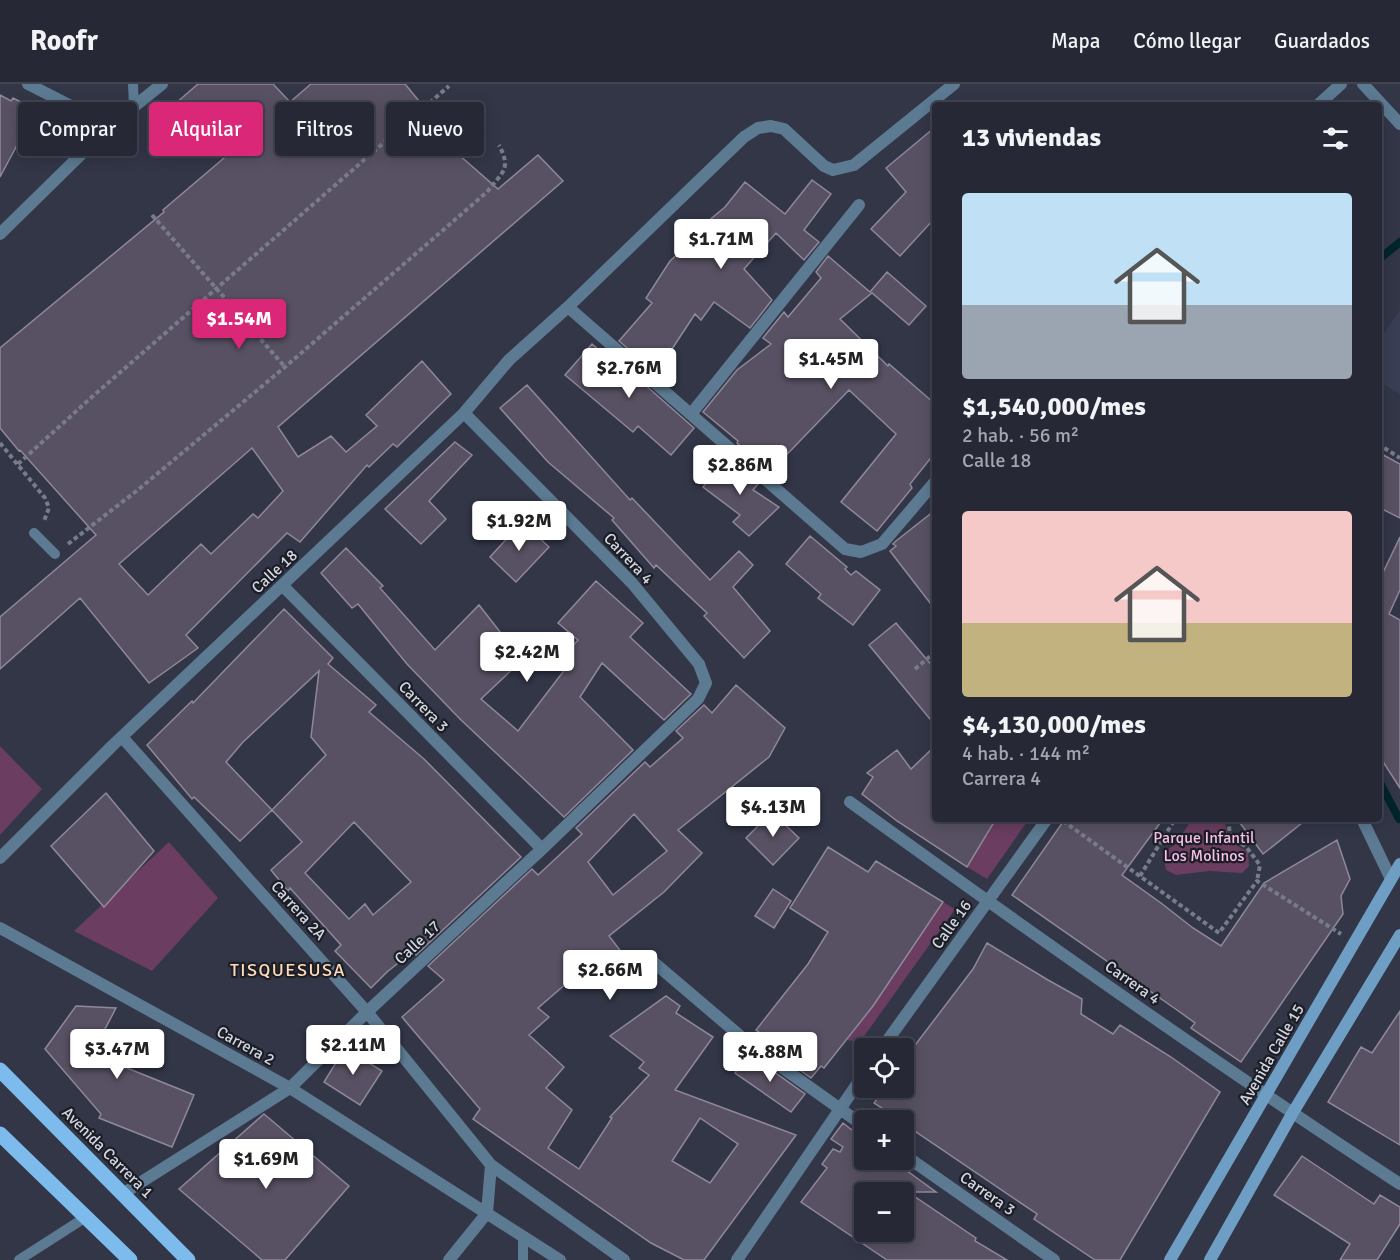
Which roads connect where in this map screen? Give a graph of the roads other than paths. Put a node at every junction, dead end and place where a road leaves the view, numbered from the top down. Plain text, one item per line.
1 (28, 84) edge
2 (133, 84) edge
3 (162, 84) edge
4 (954, 84) edge
5 (1341, 84) edge
6 (1364, 84) edge
7 (63, 102) edge
8 (134, 102) edge
9 (1321, 102) edge
10 (1380, 102) edge
11 (137, 104) edge
12 (1382, 104) edge
13 (1400, 124) edge
14 (79, 156) edge
15 (859, 206) dead end
16 (0, 234) edge
17 (568, 307) junction
18 (465, 413) junction
19 (691, 414) junction
20 (932, 485) edge
21 (34, 533) road end
22 (55, 554) road end
23 (283, 586) junction
24 (706, 683) joint
25 (122, 737) junction
26 (850, 802) dead end
27 (1045, 822) edge
28 (1363, 822) edge
29 (542, 849) junction
30 (0, 858) edge
31 (1400, 864) edge
32 (1391, 879) junction
33 (988, 902) junction
34 (0, 928) edge
35 (1400, 935) edge
36 (651, 960) dead end
37 (367, 1012) junction
38 (889, 1038) edge
39 (0, 1070) edge
40 (290, 1088) junction
41 (854, 1088) edge
42 (1266, 1095) junction
43 (839, 1109) junction
44 (1292, 1114) junction
45 (854, 1119) edge
46 (0, 1134) edge
47 (914, 1162) edge
48 (491, 1165) junction
49 (1400, 1184) edge
50 (124, 1193) junction
51 (487, 1213) junction
52 (87, 1217) junction
53 (523, 1236) junction
54 (19, 1260) edge
55 (130, 1260) edge
56 (189, 1260) edge
57 (449, 1260) edge
58 (523, 1260) edge
59 (560, 1260) edge
60 (624, 1260) edge
61 (737, 1260) edge
62 (1054, 1260) edge
63 (1170, 1260) edge
64 (1210, 1260) edge

1 - 7 street
2 - 8 lane
3 - 11 street
4 - 17 street, Calle 18
5 - 9 street
6 - 10 street
12 - 13 street
14 - 16 street
15 - 19 street
17 - 18 street, Calle 18
17 - 19 street
18 - 23 street, Calle 18
18 - 24 street, Carrera 4
19 - 20 street
21 - 22 lane
23 - 25 street, Calle 18
23 - 29 street, Carrera 3
24 - 29 street, Calle 17
25 - 30 street, Calle 18
25 - 37 street, Carrera 2A
26 - 33 street, Carrera 4
27 - 33 street, Calle 16
28 - 32 street
29 - 37 street, Calle 17
31 - 32 main road, Avenida Calle 15
32 - 42 main road, Avenida Calle 15
33 - 38 street, Calle 16
33 - 42 street, Carrera 4
34 - 40 street, Carrera 2
35 - 44 main road
36 - 43 street
37 - 40 street, Calle 17
37 - 48 street, Carrera 2A
39 - 50 main road, Avenida Carrera 1
40 - 50 street, Calle 17
40 - 51 street, Carrera 2
41 - 43 street
42 - 44 street, Carrera 4
42 - 63 main road, Avenida Calle 15
43 - 45 street
43 - 61 street
44 - 49 street, Carrera 4
44 - 64 main road
46 - 52 main road
47 - 62 street, Carrera 3
48 - 51 street
48 - 60 street
50 - 56 main road, Avenida Carrera 1
51 - 53 street, Carrera 2
51 - 57 street
52 - 54 lane
52 - 55 main road
53 - 58 lane
53 - 59 street, Carrera 2

